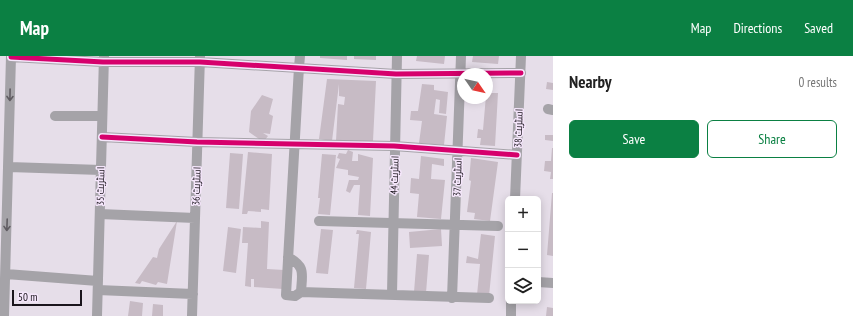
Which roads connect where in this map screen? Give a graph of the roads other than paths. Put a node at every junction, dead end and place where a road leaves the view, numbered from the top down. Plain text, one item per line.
1 (300, 56) edge
2 (397, 56) edge
3 (461, 56) edge
4 (520, 56) edge
5 (11, 57) edge
6 (103, 59) edge
7 (200, 59) edge
8 (299, 67) junction
9 (461, 68) edge
10 (457, 72) edge
11 (493, 73) edge
12 (521, 73) junction
13 (396, 74) junction
14 (460, 104) edge
15 (55, 116) dead end
16 (102, 116) junction
17 (102, 137) junction
18 (197, 142) junction
19 (295, 144) junction
20 (394, 146) junction
21 (458, 151) junction
22 (517, 155) junction
23 (9, 167) junction
24 (101, 170) junction
25 (515, 196) edge
26 (100, 214) junction
27 (195, 218) junction
28 (319, 221) dead end
29 (392, 222) junction
30 (455, 225) junction
31 (498, 226) dead end
32 (288, 257) junction
33 (6, 274) junction
34 (541, 282) edge
35 (553, 283) edge
36 (98, 285) junction
37 (301, 292) junction
38 (193, 294) junction
39 (392, 294) junction
40 (452, 298) junction
41 (489, 298) dead end
42 (511, 304) edge
43 (4, 316) edge
44 (97, 316) edge
45 (192, 316) edge
46 (511, 316) edge

1 - 8 street
2 - 13 street, اسٹریٹ 44
3 - 9 street, اسٹریٹ 37
4 - 12 street, اسٹریٹ 38
5 - 6 street
5 -> 23 street
6 - 7 street
6 - 16 street, اسٹریٹ 35
7 - 8 street
7 - 18 street, اسٹریٹ 36
8 - 13 street
8 - 19 street
10 - 13 street
11 - 12 street
12 - 22 street, اسٹریٹ 38
13 - 20 street, اسٹریٹ 44
14 - 21 street, اسٹریٹ 37
15 - 16 street
16 - 17 street, اسٹریٹ 35
17 - 18 street
17 - 24 street, اسٹریٹ 35
18 - 19 street
18 - 27 street, اسٹریٹ 36
19 - 20 street
19 - 32 street
20 - 21 street
20 - 29 street, اسٹریٹ 44
21 - 22 street
21 - 30 street, اسٹریٹ 37
22 - 25 street, اسٹریٹ 38
23 - 24 street
23 -> 33 street
24 - 26 street, اسٹریٹ 35
26 - 27 street
26 - 36 street, اسٹریٹ 35
27 - 38 street, اسٹریٹ 36
28 - 29 street
29 - 30 street
29 - 39 street, اسٹریٹ 44
30 - 31 street
30 - 40 street, اسٹریٹ 37
32 - 37 street
32 - 37 street
33 - 36 street
33 - 43 street
34 - 35 street
36 - 38 street
36 - 44 street, اسٹریٹ 35
37 - 39 street
38 - 45 street, اسٹریٹ 36
39 - 40 street
40 - 41 street
42 - 46 street

